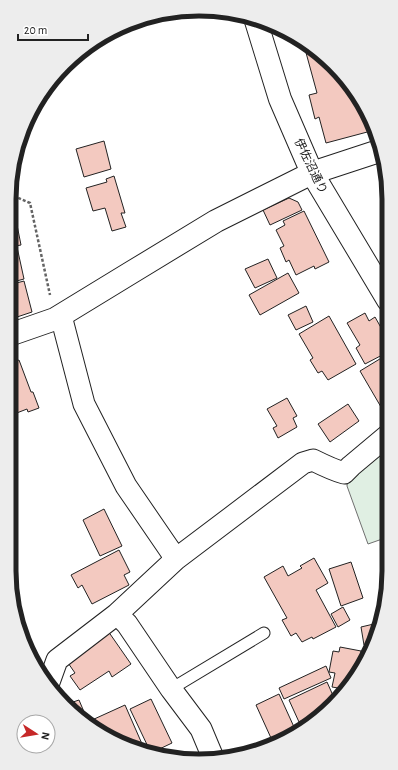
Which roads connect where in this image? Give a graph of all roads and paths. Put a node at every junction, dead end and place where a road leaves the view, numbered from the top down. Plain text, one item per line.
1 (257, 26) edge
2 (376, 152) edge
3 (312, 173) junction
4 (16, 197) edge
5 (382, 290) edge
6 (58, 318) junction
7 (16, 333) edge
8 (382, 440) edge
9 (176, 559) junction
10 (117, 614) junction
11 (264, 633) dead end
12 (51, 678) edge
13 (171, 689) junction
14 (211, 754) edge

1 - 3 street, 伊佐沼通り
2 - 3 street
3 - 5 street, 伊佐沼通り
3 - 6 street
4 - 6 path
6 - 7 street
6 - 9 street
8 - 9 street
9 - 10 street
10 - 12 street
10 - 13 street
11 - 13 lane
13 - 14 street

